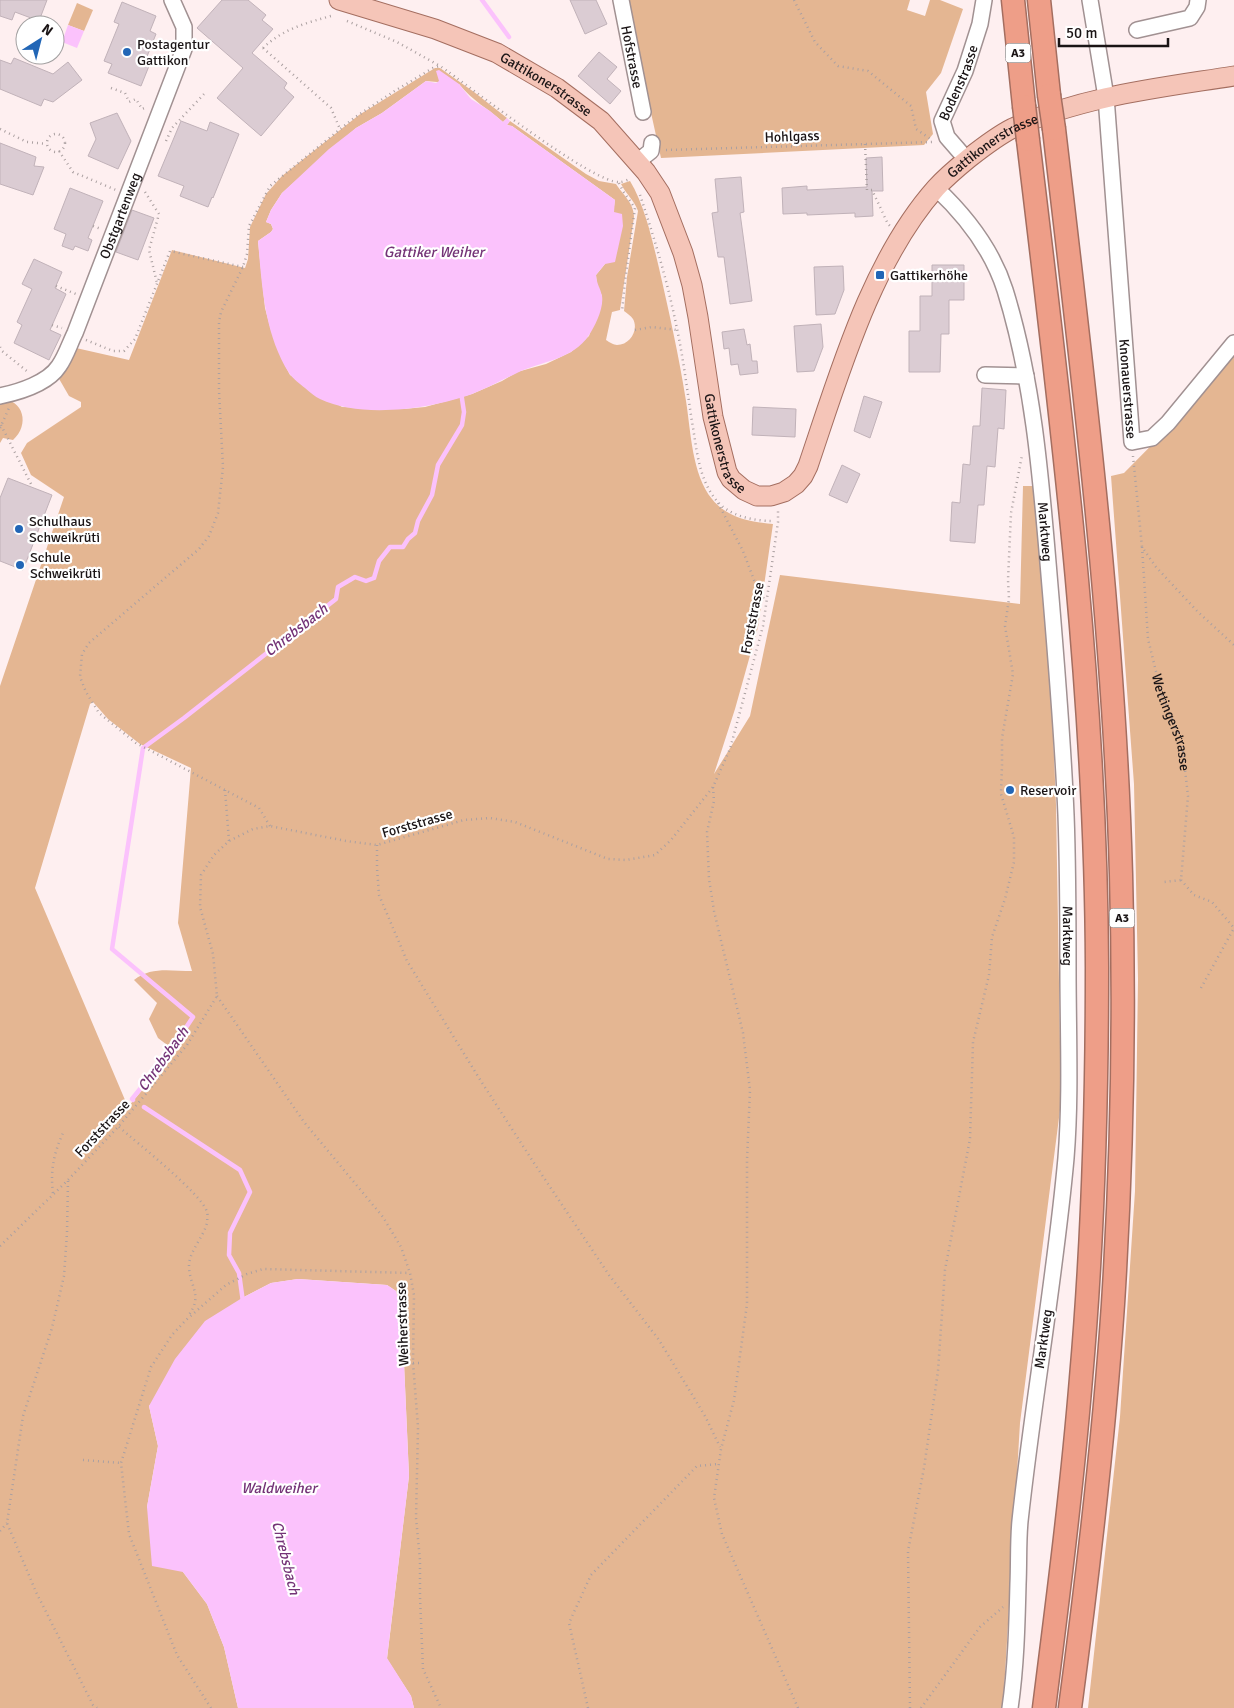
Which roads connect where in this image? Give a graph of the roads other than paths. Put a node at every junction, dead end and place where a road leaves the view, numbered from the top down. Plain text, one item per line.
1 (172, 0) edge
2 (621, 0) edge
3 (984, 0) edge
4 (1013, 0) edge
5 (1039, 0) edge
6 (1090, 0) edge
7 (1198, 0) edge
8 (341, 6) edge
9 (1137, 30) dead end
10 (1234, 76) edge
11 (1106, 97) junction
12 (643, 112) dead end
13 (658, 147) road end
14 (967, 160) junction
15 (636, 171) junction
16 (936, 188) junction
17 (1234, 344) edge
18 (985, 375) dead end
19 (1026, 376) junction
20 (0, 396) edge
21 (1010, 1708) edge
22 (1044, 1708) edge
23 (1070, 1708) edge

1 - 20 street, Obstgartenweg
2 - 12 street, Hofstrasse
3 - 14 street, Bodenstrasse
4 - 22 highway, A3, bridge
5 - 23 highway, A3, bridge
6 - 11 street, Knonauerstrasse
7 - 9 street
8 - 15 main road, Gattikonerstrasse
10 - 11 main road, Gattikonerstrasse
11 - 14 main road, Gattikonerstrasse
11 - 17 street, Knonauerstrasse
13 - 15 street
14 - 16 main road, Gattikonerstrasse
15 - 16 main road, Gattikonerstrasse
16 - 19 street, Marktweg
18 - 19 street
19 - 21 street, Marktweg

